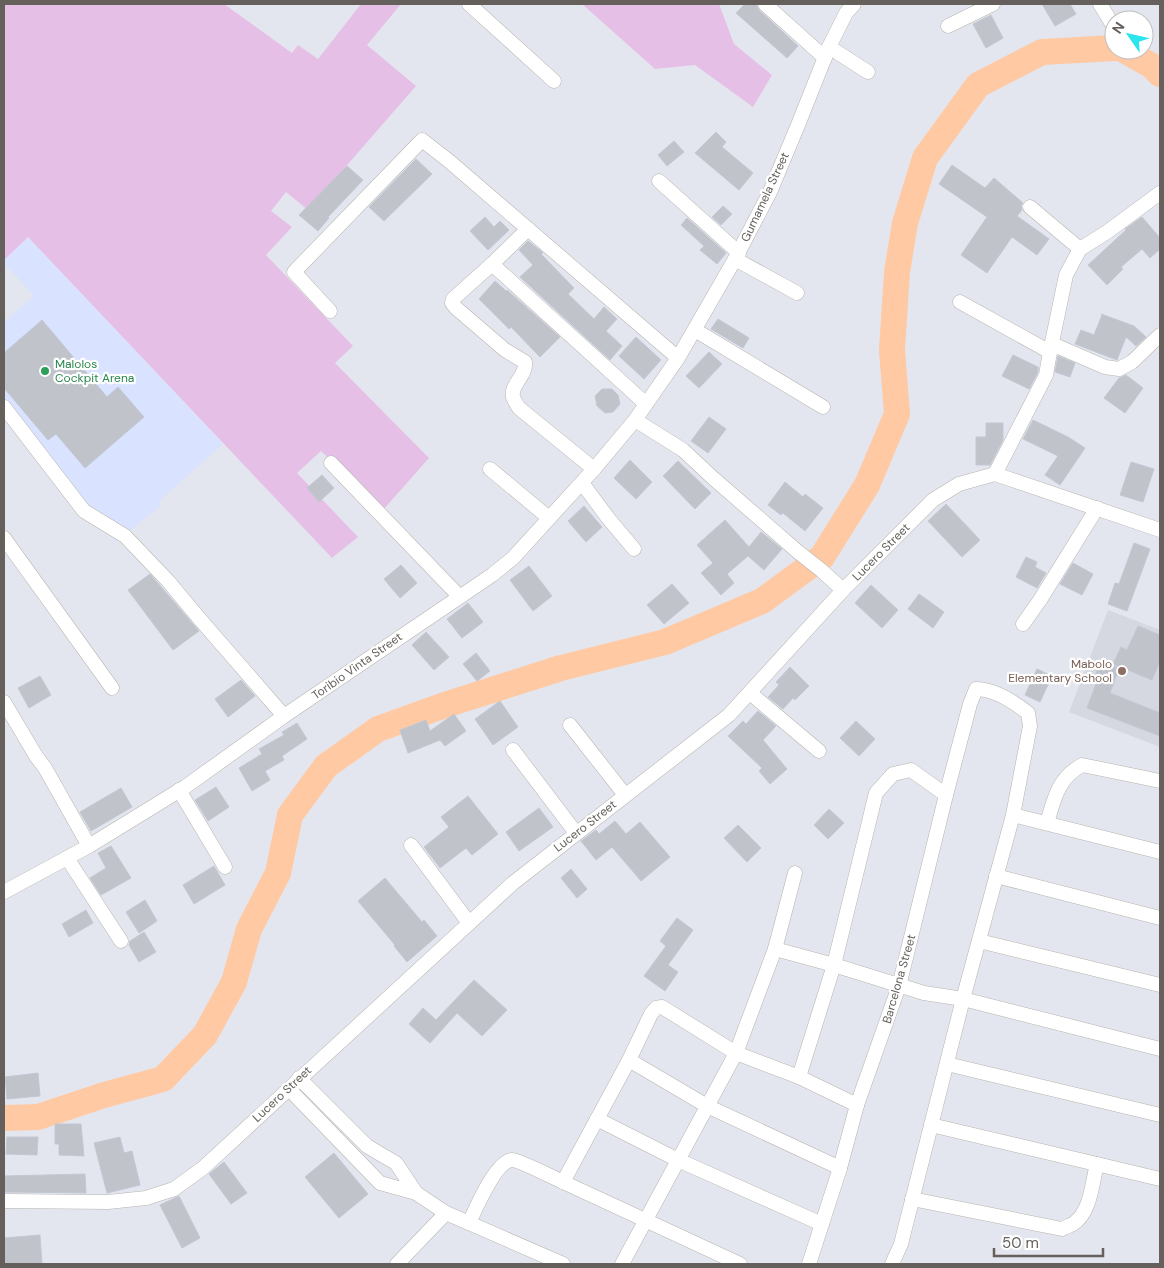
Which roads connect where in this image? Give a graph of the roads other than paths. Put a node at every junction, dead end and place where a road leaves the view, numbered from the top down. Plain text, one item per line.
1 (469, 4) edge
2 (765, 4) edge
3 (854, 4) edge
4 (993, 4) edge
5 (948, 26) dead end
6 (827, 52) junction
7 (868, 72) dead end
8 (554, 81) dead end
9 (659, 181) dead end
10 (1160, 193) edge
11 (1030, 207) dead end
12 (528, 229) junction
13 (1080, 249) junction
14 (737, 256) junction
15 (492, 264) junction
16 (796, 293) dead end
17 (960, 302) dead end
18 (330, 311) dead end
19 (695, 330) junction
20 (1160, 335) edge
21 (1051, 348) junction
22 (678, 358) junction
23 (661, 383) joint
24 (646, 404) junction
25 (4, 407) edge
26 (823, 407) dead end
27 (635, 420) junction
28 (331, 463) dead end
29 (490, 469) dead end
30 (594, 469) junction
31 (995, 474) junction
32 (582, 483) junction
33 (1097, 508) junction
34 (549, 518) junction
35 (1160, 530) edge
36 (4, 538) edge
37 (634, 549) dead end
38 (9, 557) edge
39 (843, 590) junction
40 (459, 596) junction
41 (1023, 624) dead end
42 (112, 688) dead end
43 (750, 693) junction
44 (4, 702) edge
45 (284, 716) junction
46 (570, 725) dead end
47 (513, 750) dead end
48 (819, 751) dead end
49 (1160, 781) edge
50 (179, 790) junction
51 (625, 795) junction
52 (946, 795) junction
53 (1013, 815) junction
54 (1047, 823) junction
55 (576, 833) junction
56 (411, 845) dead end
57 (89, 846) junction
58 (1160, 852) edge
59 (67, 858) junction
60 (225, 867) dead end
61 (795, 873) dead end
62 (996, 876) junction
63 (4, 892) edge
64 (1160, 918) edge
65 (469, 923) junction
66 (121, 941) dead end
67 (979, 941) junction
68 (775, 949) junction
69 (834, 965) junction
70 (1160, 985) edge
71 (899, 986) junction
72 (963, 999) junction
73 (1160, 1049) edge
74 (736, 1053) junction
75 (629, 1060) junction
76 (947, 1064) junction
77 (799, 1077) junction
78 (299, 1078) junction
79 (288, 1088) junction
80 (857, 1105) junction
81 (707, 1106) junction
82 (1160, 1115) edge
83 (597, 1119) junction
84 (931, 1125) junction
85 (382, 1156) junction
86 (678, 1160) junction
87 (1096, 1164) junction
88 (840, 1168) junction
89 (368, 1171) junction
90 (1160, 1179) edge
91 (563, 1182) junction
92 (416, 1192) junction
93 (912, 1199) junction
94 (4, 1201) edge
95 (446, 1213) junction
96 (645, 1220) junction
97 (469, 1223) junction
98 (822, 1224) junction
99 (402, 1263) edge
100 (563, 1264) edge
101 (622, 1264) edge
102 (740, 1264) edge
103 (809, 1264) edge
104 (892, 1264) edge

1 - 8 street
2 - 6 street
3 - 6 street, Gumamela Street
4 - 5 street
6 - 7 street
6 - 14 street, Gumamela Street
9 - 14 street
10 - 13 street
11 - 13 street
12 - 15 street
12 - 18 street
12 - 22 street
13 - 21 street
14 - 16 street
14 - 19 street, Gumamela Street
15 - 24 street
15 - 30 street
17 - 21 street
19 - 22 street, Gumamela Street
19 - 26 street
20 - 21 street
21 - 31 street
22 - 23 street, Gumamela Street
23 - 24 street, Toribio Vinta Street
24 - 27 street, Toribio Vinta Street
25 - 45 street
27 - 30 street, Toribio Vinta Street
27 - 39 street
28 - 40 street
29 - 34 street
30 - 32 street, Toribio Vinta Street
31 - 33 street
31 - 39 street, Lucero Street
32 - 34 street, Toribio Vinta Street
32 - 37 street
33 - 35 street
33 - 41 street
34 - 40 street, Toribio Vinta Street
36 - 38 street
38 - 42 street
39 - 43 street, Lucero Street
40 - 45 street, Toribio Vinta Street
43 - 48 street
43 - 51 street, Lucero Street
44 - 57 street
45 - 50 street, Toribio Vinta Street
46 - 51 street
47 - 55 street
49 - 54 street
50 - 57 street, Toribio Vinta Street
50 - 60 street
51 - 55 street, Lucero Street
52 - 53 street, Barcelona Street
52 - 69 street
52 - 71 street, Barcelona Street
53 - 54 street
53 - 62 street
54 - 58 street
55 - 65 street, Lucero Street
56 - 65 street
57 - 59 street, Toribio Vinta Street
59 - 63 street, Toribio Vinta Street
59 - 66 street
61 - 68 street
62 - 64 street
62 - 67 street
65 - 78 street, Lucero Street
67 - 70 street
67 - 72 street
68 - 69 street
68 - 74 street
69 - 71 street
69 - 77 street
71 - 72 street
71 - 80 street, Barcelona Street
72 - 73 street
72 - 76 street
74 - 75 street
74 - 77 street
74 - 81 street
75 - 81 street
75 - 83 street
76 - 82 street
76 - 84 street
77 - 80 street
78 - 79 street, Lucero Street
78 - 85 street
79 - 89 street
79 - 94 street, Lucero Street
80 - 88 street, Barcelona Street
81 - 86 street
81 - 88 street
83 - 86 street
83 - 91 street
84 - 87 street
84 - 93 street
85 - 89 street
85 - 92 street
86 - 96 street
86 - 98 street
87 - 90 street
87 - 93 street
88 - 98 street, Barcelona Street
89 - 92 street
91 - 96 street
91 - 97 street
92 - 95 street
93 - 104 street
95 - 97 street
95 - 99 street
96 - 101 street
96 - 102 street
97 - 100 street
98 - 103 street, Barcelona Street

